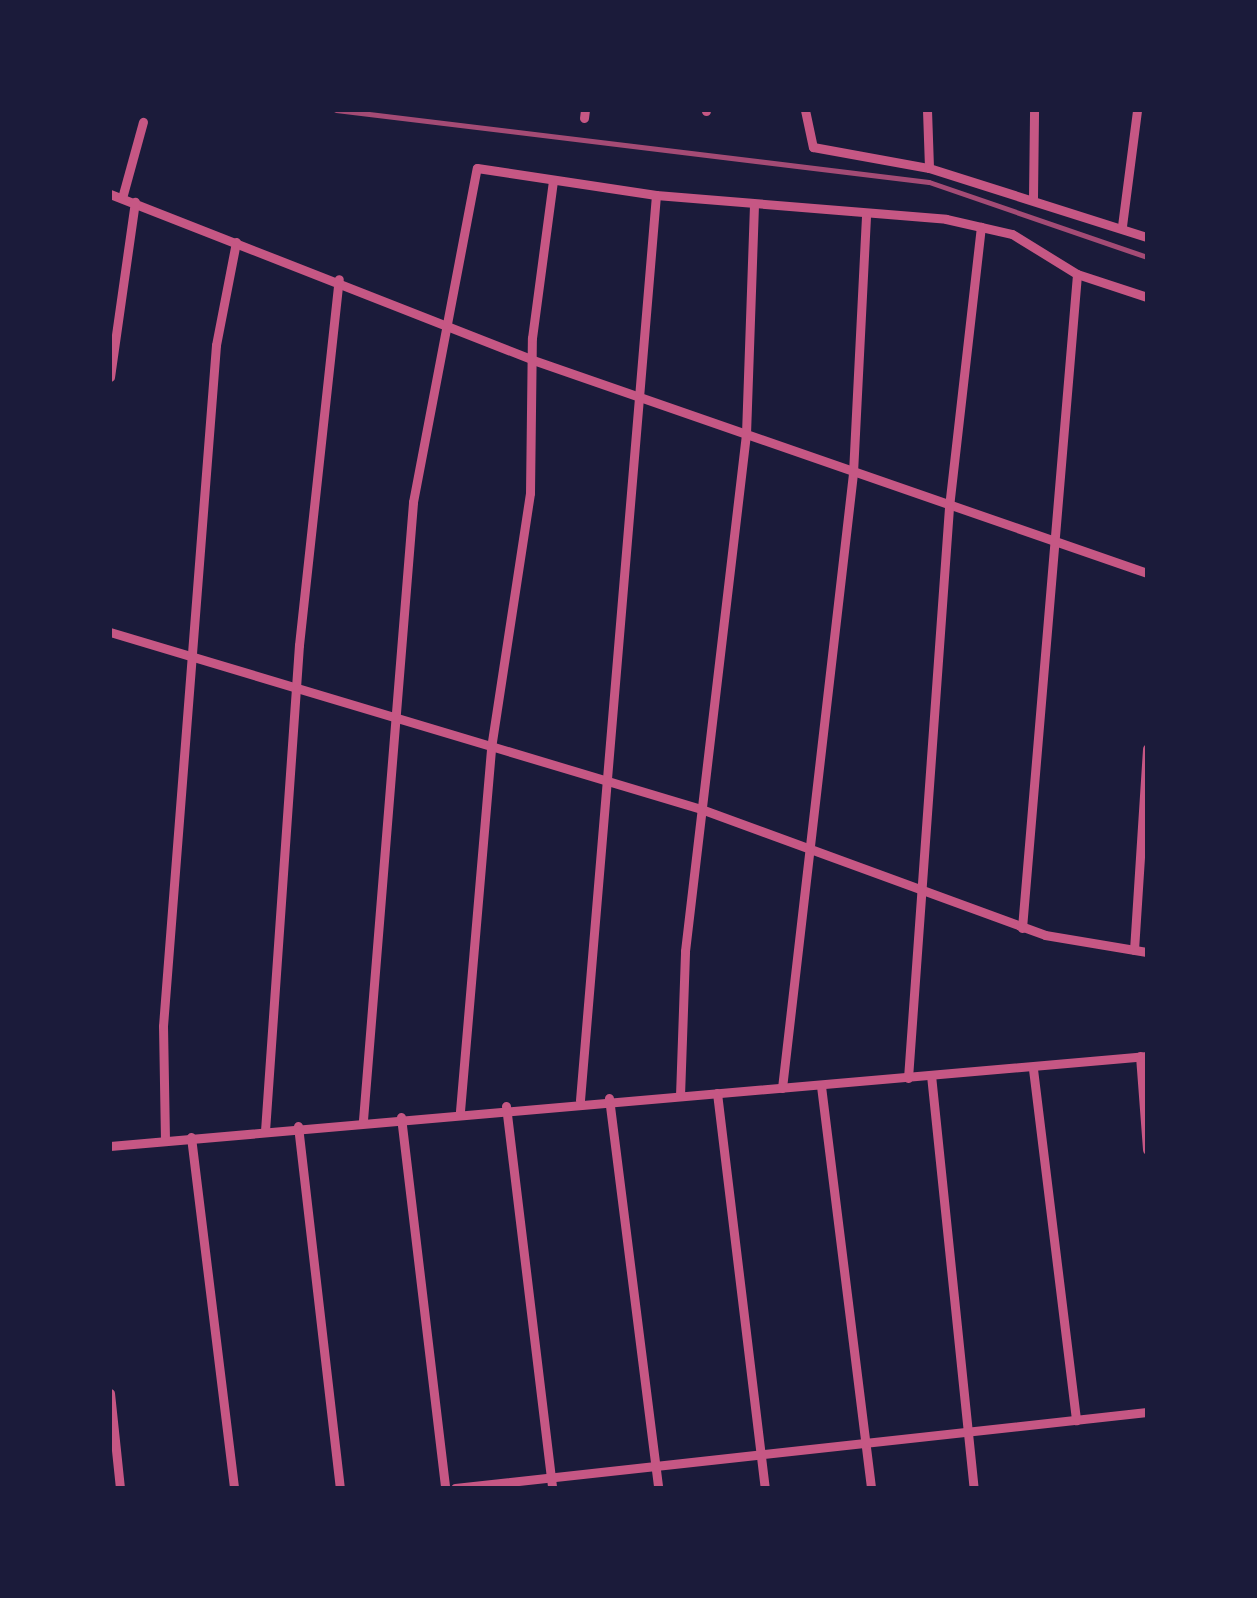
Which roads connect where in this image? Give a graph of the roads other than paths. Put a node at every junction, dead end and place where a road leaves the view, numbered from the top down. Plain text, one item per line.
1 (805, 110) edge
2 (928, 110) edge
3 (1034, 110) edge
4 (1136, 110) edge
5 (143, 122) dead end
6 (929, 168) junction
7 (553, 180) junction
8 (110, 194) edge
9 (656, 196) junction
10 (1033, 197) junction
11 (122, 198) junction
12 (135, 202) junction
13 (754, 205) junction
14 (866, 215) junction
15 (1122, 226) junction
16 (980, 227) junction
17 (1147, 237) edge
18 (236, 242) junction
19 (1077, 274) junction
20 (339, 279) junction
21 (1147, 297) edge
22 (445, 322) junction
23 (533, 360) junction
24 (110, 377) edge
25 (646, 398) junction
26 (746, 434) junction
27 (853, 472) junction
28 (949, 508) junction
29 (1052, 542) junction
30 (1147, 573) edge
31 (110, 632) edge
32 (191, 658) junction
33 (296, 688) junction
34 (400, 719) junction
35 (492, 748) junction
36 (1147, 748) edge
37 (604, 780) junction
38 (701, 809) junction
39 (805, 846) junction
40 (921, 890) junction
41 (1022, 928) junction
42 (1134, 950) junction
43 (1147, 952) edge
44 (1144, 1056) edge
45 (1033, 1069) junction
46 (931, 1075) junction
47 (908, 1078) junction
48 (821, 1086) junction
49 (782, 1088) junction
50 (717, 1093) junction
51 (680, 1096) junction
52 (608, 1098) junction
53 (580, 1100) junction
54 (506, 1106) junction
55 (460, 1110) junction
56 (401, 1117) junction
57 (363, 1120) junction
58 (298, 1126) junction
59 (265, 1130) junction
60 (192, 1137) junction
61 (166, 1140) junction
62 (110, 1146) edge
63 (1147, 1150) edge
64 (110, 1393) edge
65 (1147, 1412) edge
66 (1076, 1420) junction
67 (966, 1432) junction
68 (865, 1445) junction
69 (761, 1453) junction
70 (655, 1466) junction
71 (551, 1483) edge
72 (120, 1488) edge
73 (234, 1488) edge
74 (340, 1488) edge
75 (445, 1488) edge
76 (455, 1488) edge
77 (658, 1488) edge
78 (765, 1488) edge
79 (870, 1488) edge
80 (974, 1488) edge

1 - 6 street
2 - 6 street
3 - 10 street
4 - 15 street
5 - 11 street
6 - 10 street
7 - 9 street
7 - 22 street
7 - 23 street
8 - 11 street
9 - 13 street
9 - 25 street
10 - 15 street
11 - 12 street
12 - 18 street
12 - 24 street
13 - 14 street
13 - 26 street
14 - 16 street
14 - 27 street
15 - 17 street
16 - 19 street
16 - 28 street
18 - 20 street
18 - 32 street
19 - 21 street
19 - 29 street
20 - 22 street
20 - 33 street
22 - 23 street
22 - 34 street
23 - 25 street
23 - 35 street
25 - 26 street
25 - 37 street
26 - 27 street
26 - 38 street
27 - 28 street
27 - 39 street
28 - 29 street
28 - 40 street
29 - 30 street
29 - 41 street
31 - 32 street
32 - 33 street
32 - 61 street
33 - 34 street
33 - 59 street
34 - 35 street
34 - 57 street
35 - 37 street
35 - 55 street
36 - 42 street
37 - 38 street
37 - 53 street
38 - 39 street
38 - 51 street
39 - 40 street
39 - 49 street
40 - 41 street
40 - 47 street
41 - 42 street
42 - 43 street
44 - 45 street
44 - 63 street
45 - 46 street
45 - 66 street
46 - 47 street
46 - 67 street
47 - 48 street
48 - 49 street
48 - 68 street
49 - 50 street
50 - 51 street
50 - 69 street
51 - 52 street
52 - 53 street
52 - 70 street
53 - 54 street
54 - 55 street
54 - 71 street
55 - 56 street
56 - 57 street
56 - 75 street
57 - 58 street
58 - 59 street
58 - 74 street
59 - 60 street
60 - 61 street
60 - 73 street
61 - 62 street
64 - 72 street
65 - 66 street
66 - 67 street
67 - 68 street
67 - 80 street
68 - 69 street
68 - 79 street
69 - 70 street
69 - 78 street
70 - 71 street
70 - 77 street
71 - 76 street

